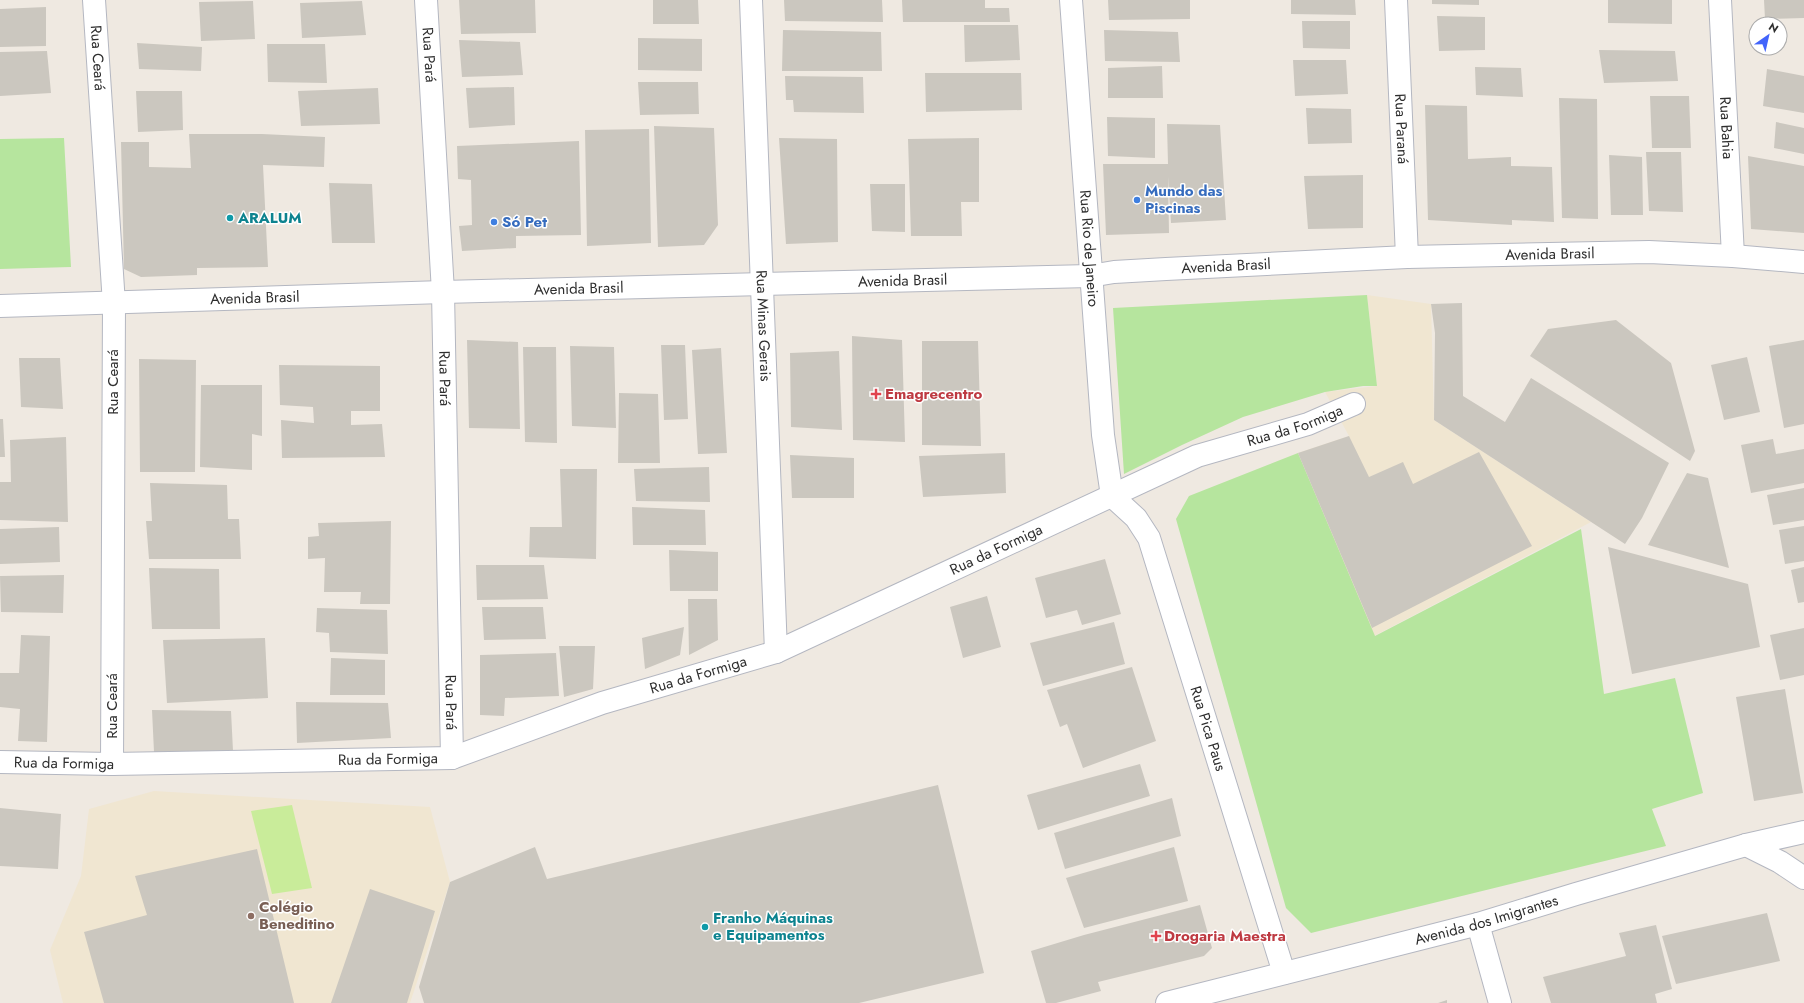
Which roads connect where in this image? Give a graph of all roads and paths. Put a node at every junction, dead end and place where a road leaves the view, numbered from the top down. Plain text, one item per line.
1 (94, 0) edge
2 (426, 0) edge
3 (751, 0) edge
4 (1071, 0) edge
5 (1396, 0) edge
6 (1720, 0) edge
7 (1733, 256) junction
8 (1407, 257) junction
9 (1804, 262) edge
10 (1090, 276) junction
11 (760, 285) junction
12 (444, 292) junction
13 (114, 304) junction
14 (0, 306) edge
15 (1354, 404) dead end
16 (1112, 496) junction
17 (776, 652) junction
18 (452, 758) junction
19 (0, 762) edge
20 (112, 764) junction
21 (1804, 832) edge
22 (1746, 845) junction
23 (1804, 878) edge
24 (1478, 924) junction
25 (1284, 973) junction
26 (1167, 1003) edge
27 (1500, 1003) edge

1 - 13 street, Rua Ceará
2 - 12 street, Rua Pará
3 - 11 street, Rua Minas Gerais
4 - 10 street, Rua Rio de Janeiro
5 - 8 street, Rua Paraná
6 - 7 street, Rua Bahia
7 - 8 street, Avenida Brasil
7 - 9 street, Avenida Brasil
8 - 10 street, Avenida Brasil
10 - 11 street, Avenida Brasil
10 - 16 street, Rua Rio de Janeiro
11 - 12 street, Avenida Brasil
11 - 17 street, Rua Minas Gerais
12 - 13 street, Avenida Brasil
12 - 18 street, Rua Pará
13 - 14 street, Avenida Brasil
13 - 20 street, Rua Ceará
15 - 16 street, Rua da Formiga
16 - 17 street, Rua da Formiga
16 - 25 street, Rua Pica Paus
17 - 18 street, Rua da Formiga
18 - 20 street, Rua da Formiga
19 - 20 street, Rua da Formiga
21 - 22 street, Avenida dos Imigrantes
22 - 23 street
22 - 24 street, Avenida dos Imigrantes
24 - 25 street, Avenida dos Imigrantes
24 - 27 street
25 - 26 street, Avenida dos Imigrantes

